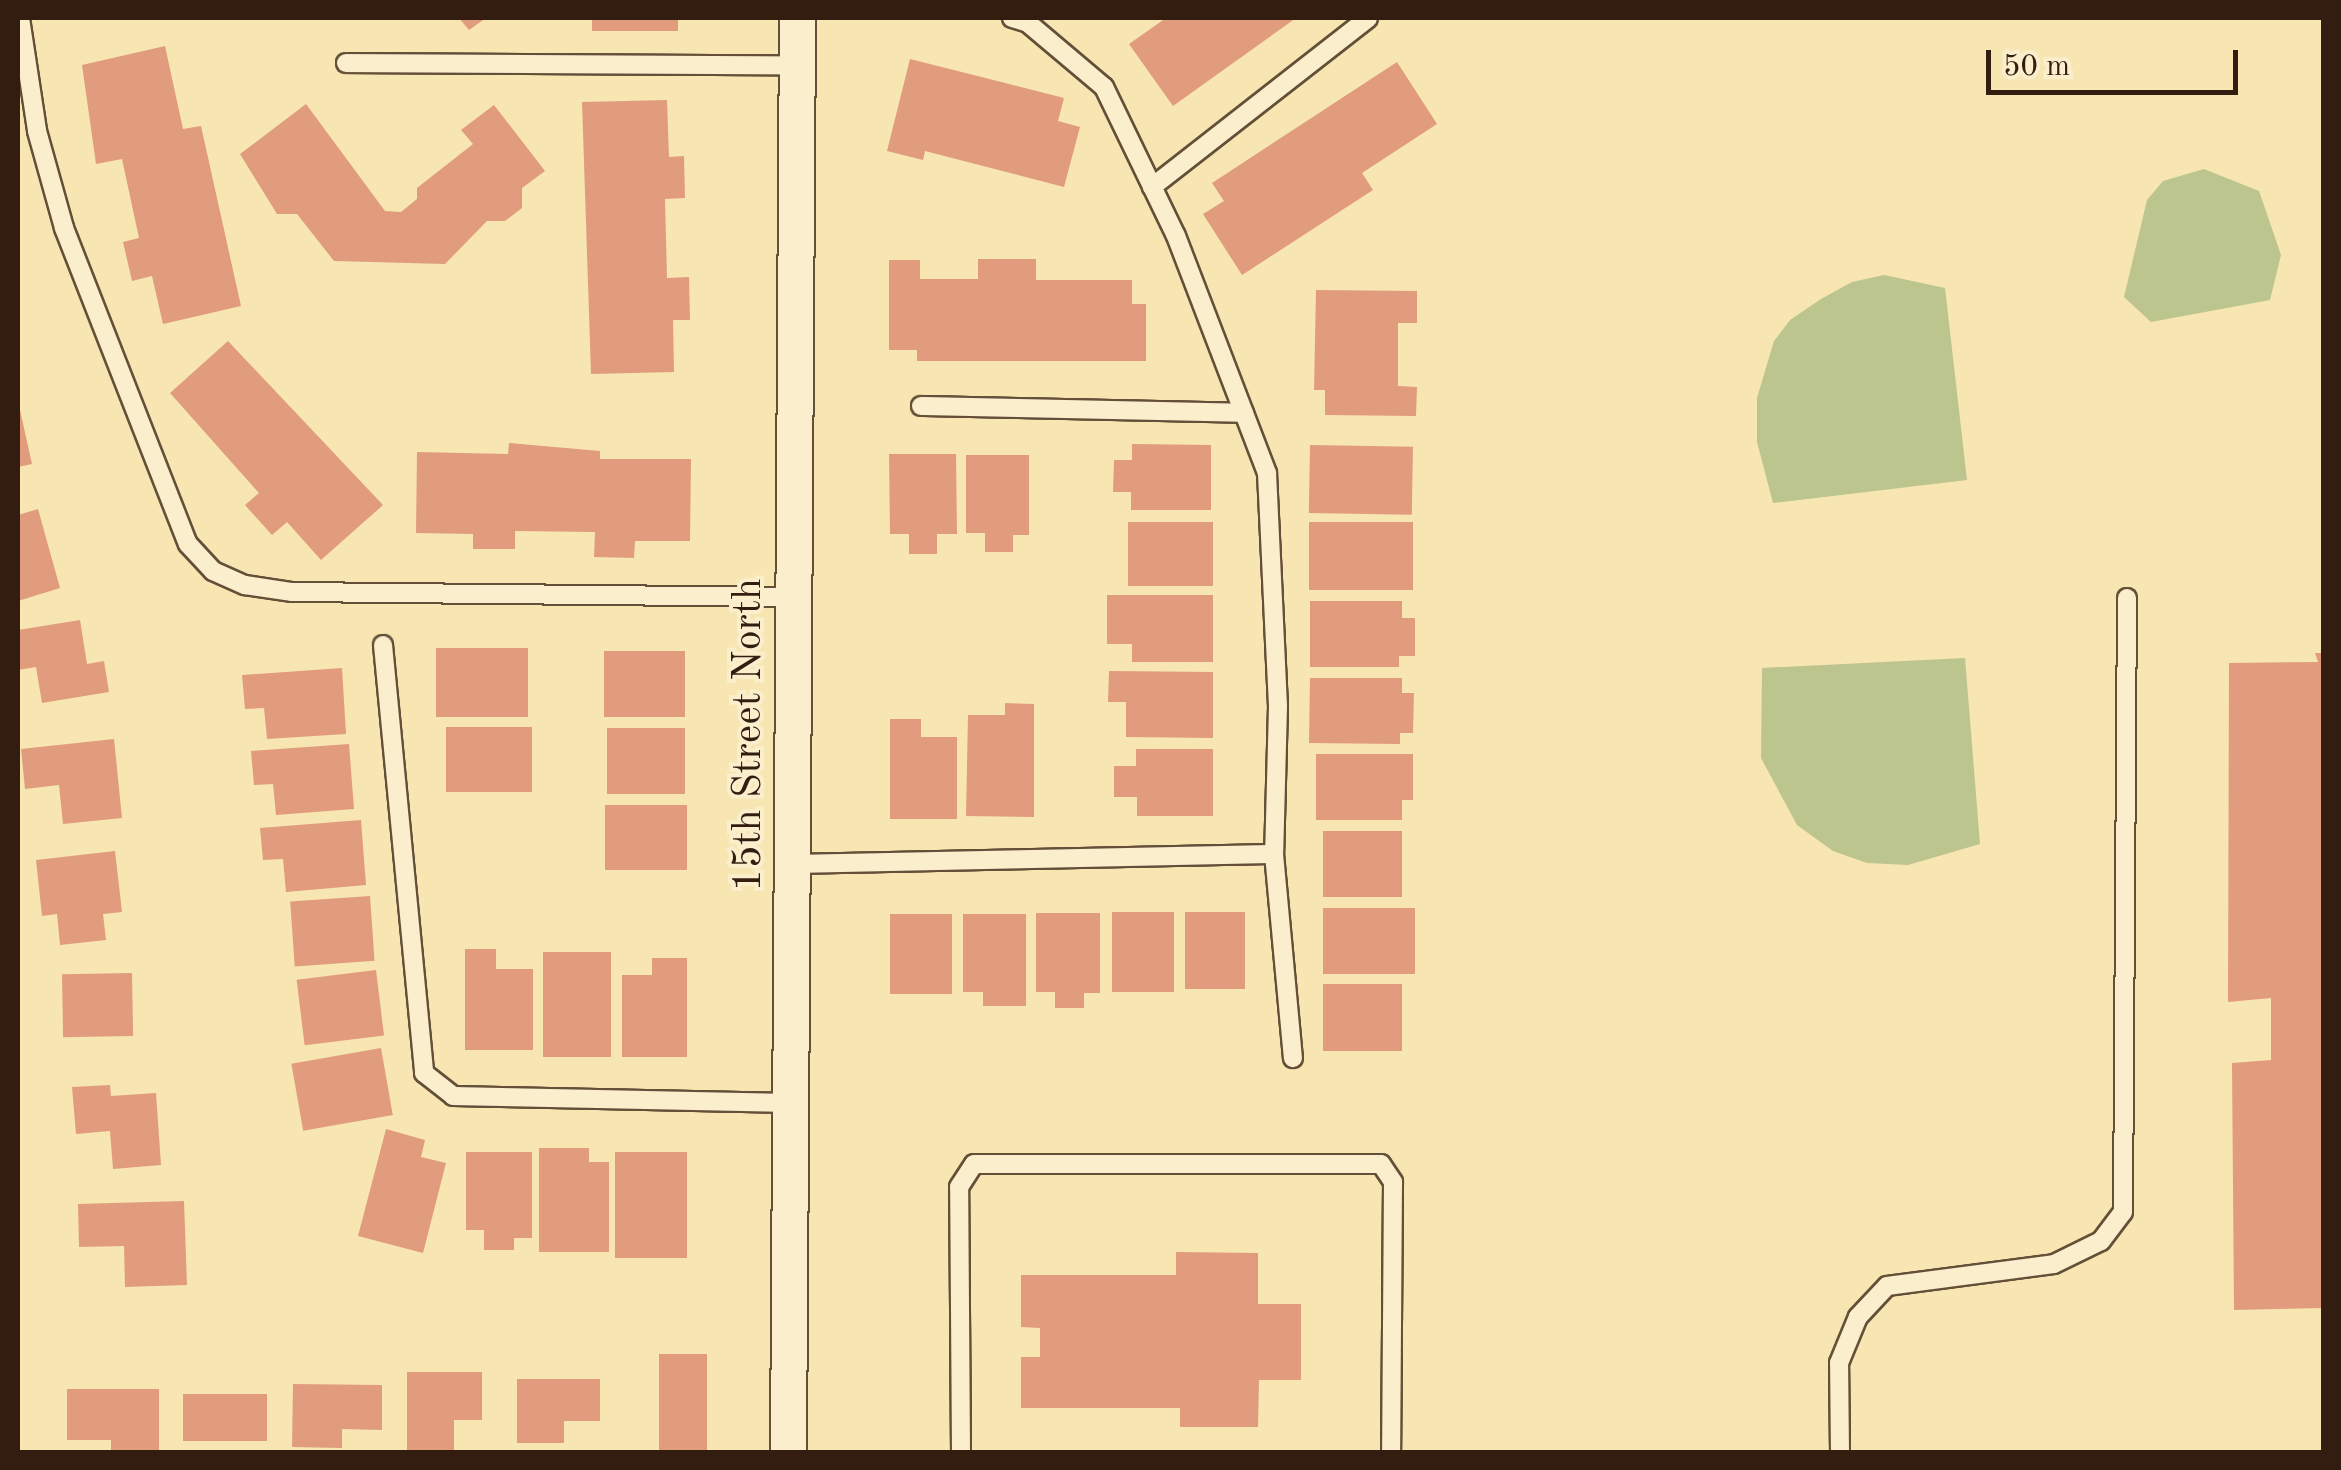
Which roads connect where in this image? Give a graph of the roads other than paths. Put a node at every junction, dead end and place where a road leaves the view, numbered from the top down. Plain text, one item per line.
1 (20, 18) edge
2 (797, 18) edge
3 (1012, 18) edge
4 (1368, 18) edge
5 (346, 64) dead end
6 (797, 65) junction
7 (1152, 187) junction
8 (921, 406) dead end
9 (1244, 413) junction
10 (794, 597) junction
11 (2126, 598) dead end
12 (383, 645) dead end
13 (1274, 854) junction
14 (791, 864) junction
15 (1293, 1058) dead end
16 (790, 1104) junction
17 (788, 1452) edge
18 (961, 1452) edge
19 (1390, 1452) edge
20 (1840, 1452) edge

1 - 10 lane
2 - 6 street, 15th Street North
3 - 7 lane
4 - 7 lane
5 - 6 lane
6 - 10 street, 15th Street North
7 - 9 lane
8 - 9 lane
9 - 13 lane
10 - 14 street, 15th Street North
11 - 20 lane
12 - 16 lane
13 - 14 lane
13 - 15 lane
14 - 16 street, 15th Street North
16 - 17 street, 15th Street North
18 - 19 lane

